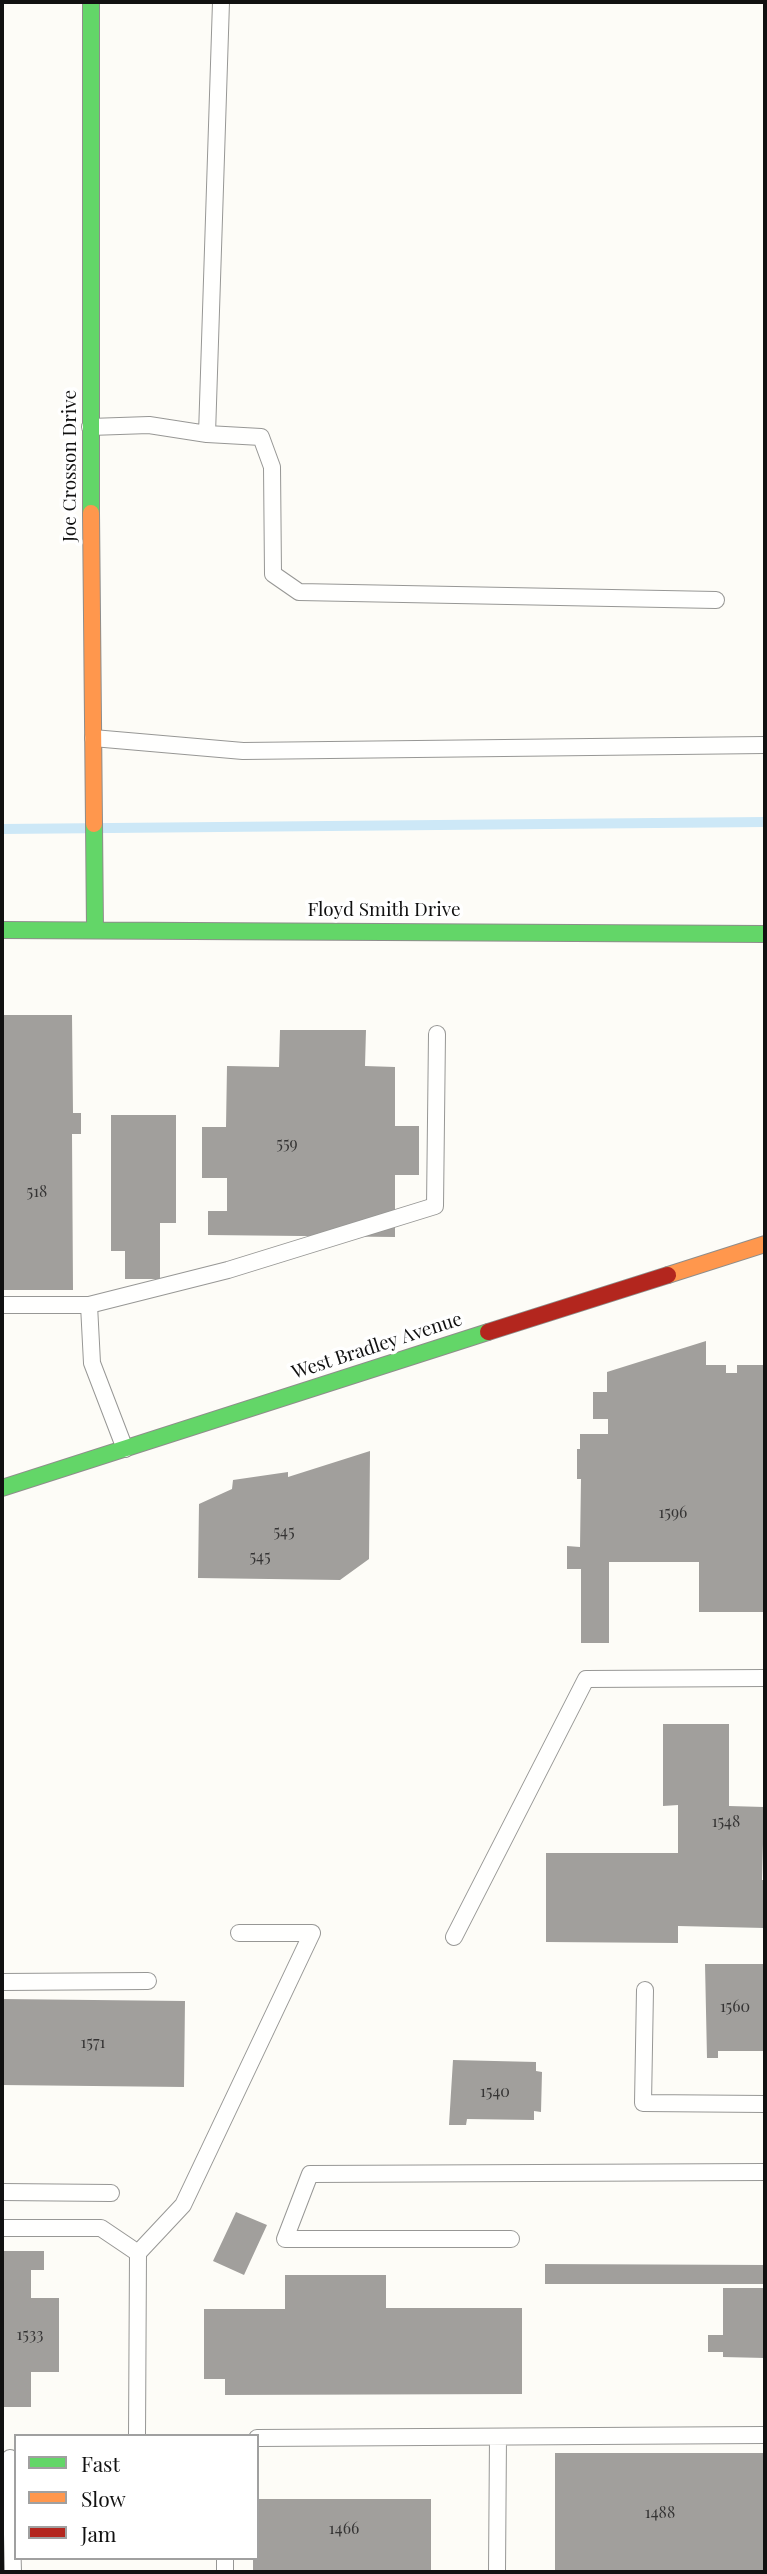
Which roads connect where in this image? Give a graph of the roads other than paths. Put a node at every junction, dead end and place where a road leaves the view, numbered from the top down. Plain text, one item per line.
1 (91, 2) edge
2 (221, 2) edge
3 (90, 427) junction
4 (207, 434) junction
5 (716, 600) dead end
6 (93, 738) junction
7 (765, 745) edge
8 (95, 929) junction
9 (2, 930) edge
10 (765, 934) edge
11 (437, 1034) dead end
12 (765, 1244) edge
13 (2, 1305) edge
14 (89, 1305) junction
15 (125, 1449) junction
16 (2, 1488) edge
17 (765, 1678) edge
18 (239, 1933) dead end
19 (454, 1937) dead end
20 (148, 1981) dead end
21 (2, 1982) edge
22 (645, 1990) dead end
23 (765, 2104) edge
24 (765, 2172) edge
25 (2, 2192) edge
26 (111, 2193) dead end
27 (2, 2228) edge
28 (511, 2239) dead end
29 (138, 2253) junction
30 (136, 2434) edge
31 (765, 2435) edge
32 (498, 2437) junction
33 (259, 2438) edge
34 (9, 2458) edge
35 (13, 2572) edge
36 (497, 2572) edge

1 - 3 street, Joe Crosson Drive
2 - 4 lane
3 - 4 lane
3 - 6 street, Joe Crosson Drive
4 - 5 lane
6 - 7 lane
6 - 8 street, Joe Crosson Drive
8 - 9 street, Floyd Smith Drive
8 - 10 street, Floyd Smith Drive
11 - 14 lane
12 - 15 street, West Bradley Avenue
13 - 14 lane
14 - 15 lane
15 - 16 street, West Bradley Avenue
17 - 19 lane
18 - 29 lane
20 - 21 lane
22 - 23 lane
24 - 28 lane
25 - 26 lane
27 - 29 lane
29 - 30 lane
31 - 32 lane
32 - 33 lane
32 - 36 lane
34 - 35 lane

